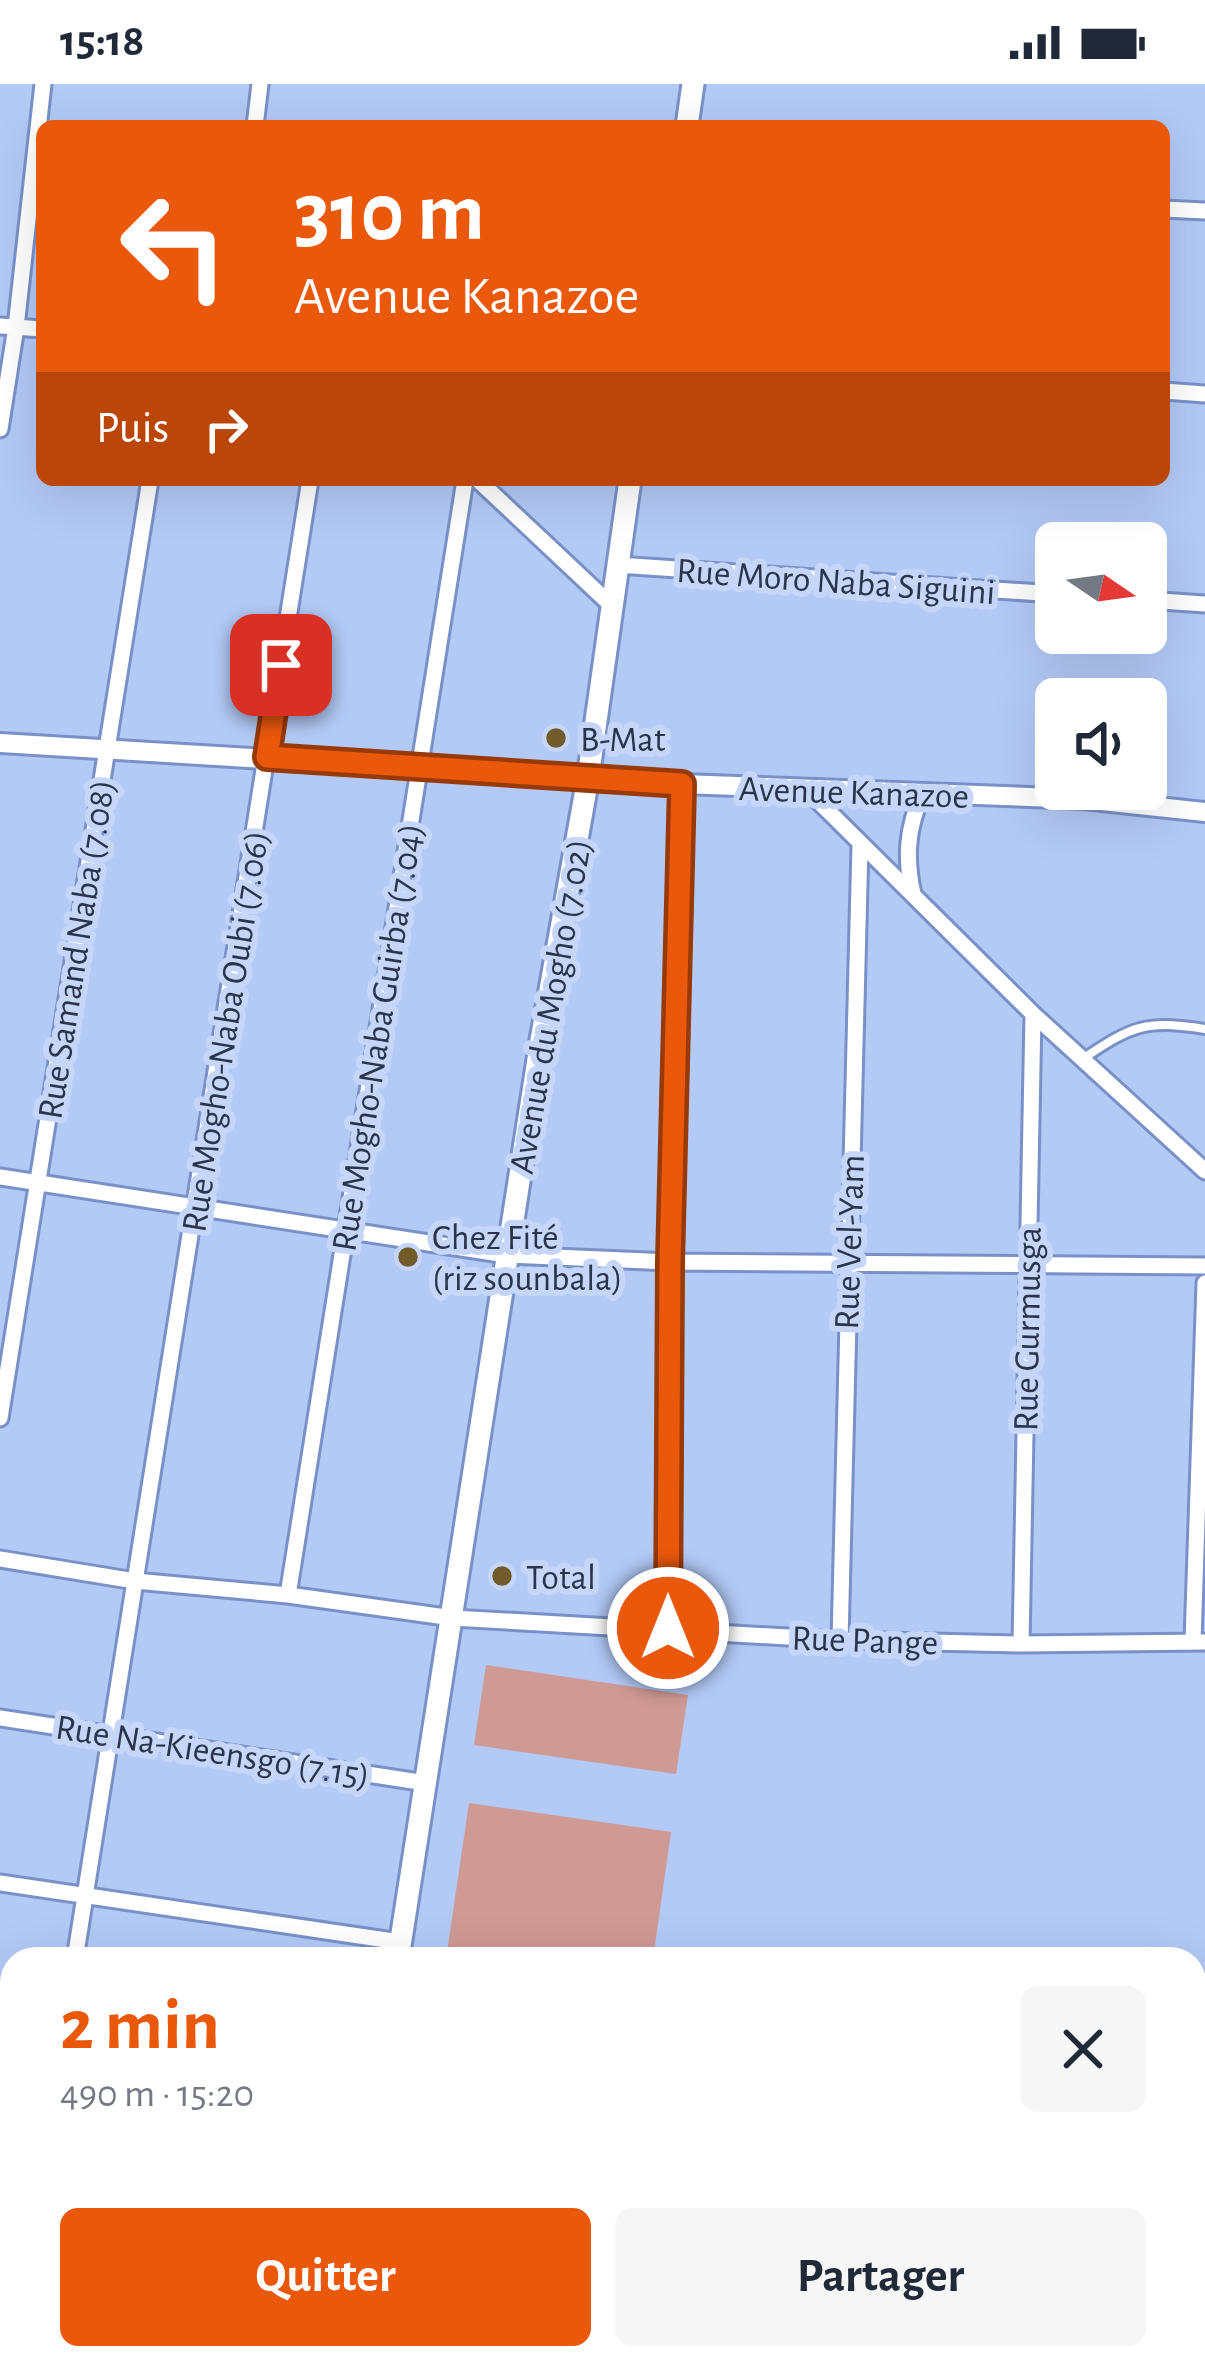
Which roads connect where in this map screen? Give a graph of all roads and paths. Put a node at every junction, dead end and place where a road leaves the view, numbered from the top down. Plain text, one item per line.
1 (43, 84) edge
2 (260, 84) edge
3 (693, 84) edge
4 (38, 120) edge
5 (256, 120) edge
6 (688, 120) edge
7 (36, 133) edge
8 (1170, 209) edge
9 (1205, 211) edge
10 (8, 327) edge
11 (1170, 392) edge
12 (1205, 394) edge
13 (0, 429) edge
14 (149, 486) edge
15 (309, 486) edge
16 (464, 486) edge
17 (484, 486) edge
18 (629, 486) edge
19 (617, 565) junction
20 (1035, 593) edge
21 (1167, 601) edge
22 (611, 604) junction
23 (1205, 604) edge
24 (0, 743) edge
25 (106, 748) junction
26 (267, 757) junction
27 (420, 766) junction
28 (588, 778) junction
29 (682, 784) junction
30 (805, 788) junction
31 (922, 794) junction
32 (1205, 812) edge
33 (860, 844) junction
34 (914, 897) junction
35 (1034, 1013) junction
36 (1205, 1029) edge
37 (1083, 1059) junction
38 (1205, 1171) edge
39 (0, 1178) edge
40 (38, 1183) junction
41 (196, 1207) junction
42 (344, 1230) junction
43 (507, 1255) junction
44 (670, 1262) junction
45 (847, 1262) junction
46 (1027, 1266) junction
47 (1205, 1266) edge
48 (1205, 1283) edge
49 (0, 1418) edge
50 (0, 1559) edge
51 (135, 1581) junction
52 (288, 1595) junction
53 (453, 1618) junction
54 (668, 1628) junction
55 (840, 1640) junction
56 (1199, 1642) edge
57 (1022, 1644) junction
58 (0, 1718) edge
59 (111, 1735) junction
60 (426, 1783) junction
61 (0, 1883) edge
62 (85, 1895) junction
63 (77, 1947) edge
64 (377, 1947) edge
65 (400, 1947) edge

1 - 4 street
2 - 5 street
3 - 6 main road
7 - 10 street
8 - 9 street
10 - 13 street
11 - 12 street
14 - 25 street, Rue Samand Naba (7.08)
15 - 26 street, Rue Mogho-Naba Oubi (7.06)
16 - 27 street, Rue Mogho-Naba Guirba (7.04)
17 - 22 street
18 - 19 main road, Avenue du Mogho (7.02)
19 - 20 street, Rue Moro Naba Siguini
19 - 22 main road, Avenue du Mogho (7.02)
21 - 23 street
22 - 28 main road, Avenue du Mogho (7.02)
24 - 25 street, Avenue Kanazoe
25 - 26 street, Avenue Kanazoe
25 - 40 street, Rue Samand Naba (7.08)
26 - 27 street, Avenue Kanazoe
26 - 41 street, Rue Mogho-Naba Oubi (7.06)
27 - 28 street, Avenue Kanazoe
27 - 42 street, Rue Mogho-Naba Guirba (7.04)
28 - 29 street, Avenue Kanazoe
28 - 43 main road, Avenue du Mogho (7.02)
29 - 30 street, Avenue Kanazoe
29 - 44 street
30 - 31 street, Avenue Kanazoe
30 - 33 street
31 - 32 street, Avenue Kanazoe
31 - 34 street
33 - 34 street
33 - 45 street, Rue Vel-Yam
34 - 35 street
35 - 37 street
35 - 46 street, Rue Gurmusga
36 - 37 lane
37 - 38 street
39 - 40 street
40 - 41 street
40 - 49 street, Rue Samand Naba (7.08)
41 - 42 street
41 - 51 street, Rue Mogho-Naba Oubi (7.06)
42 - 43 street
42 - 52 street, Rue Mogho-Naba Guirba (7.04)
43 - 44 street
43 - 53 main road, Avenue du Mogho (7.02)
44 - 45 street
44 - 54 street
45 - 46 street
45 - 55 street, Rue Vel-Yam
46 - 47 street
46 - 57 street, Rue Gurmusga
48 - 56 street
50 - 51 street, Rue Pange
51 - 52 street, Rue Pange
51 - 59 street, Rue Mogho-Naba Oubi (7.06)
52 - 53 street, Rue Pange
53 - 54 street, Rue Pange
53 - 60 main road, Avenue du Mogho (7.02)
54 - 55 street, Rue Pange
55 - 57 street, Rue Pange
56 - 57 street, Rue Pange
58 - 59 street, Rue Na-Kieensgo (7.15)
59 - 60 street, Rue Na-Kieensgo (7.15)
59 - 62 street, Rue Mogho-Naba Oubi (7.06)
60 - 65 main road, Avenue du Mogho (7.02)
61 - 62 street
62 - 63 street, Rue Mogho-Naba Oubi (7.06)
62 - 64 street

